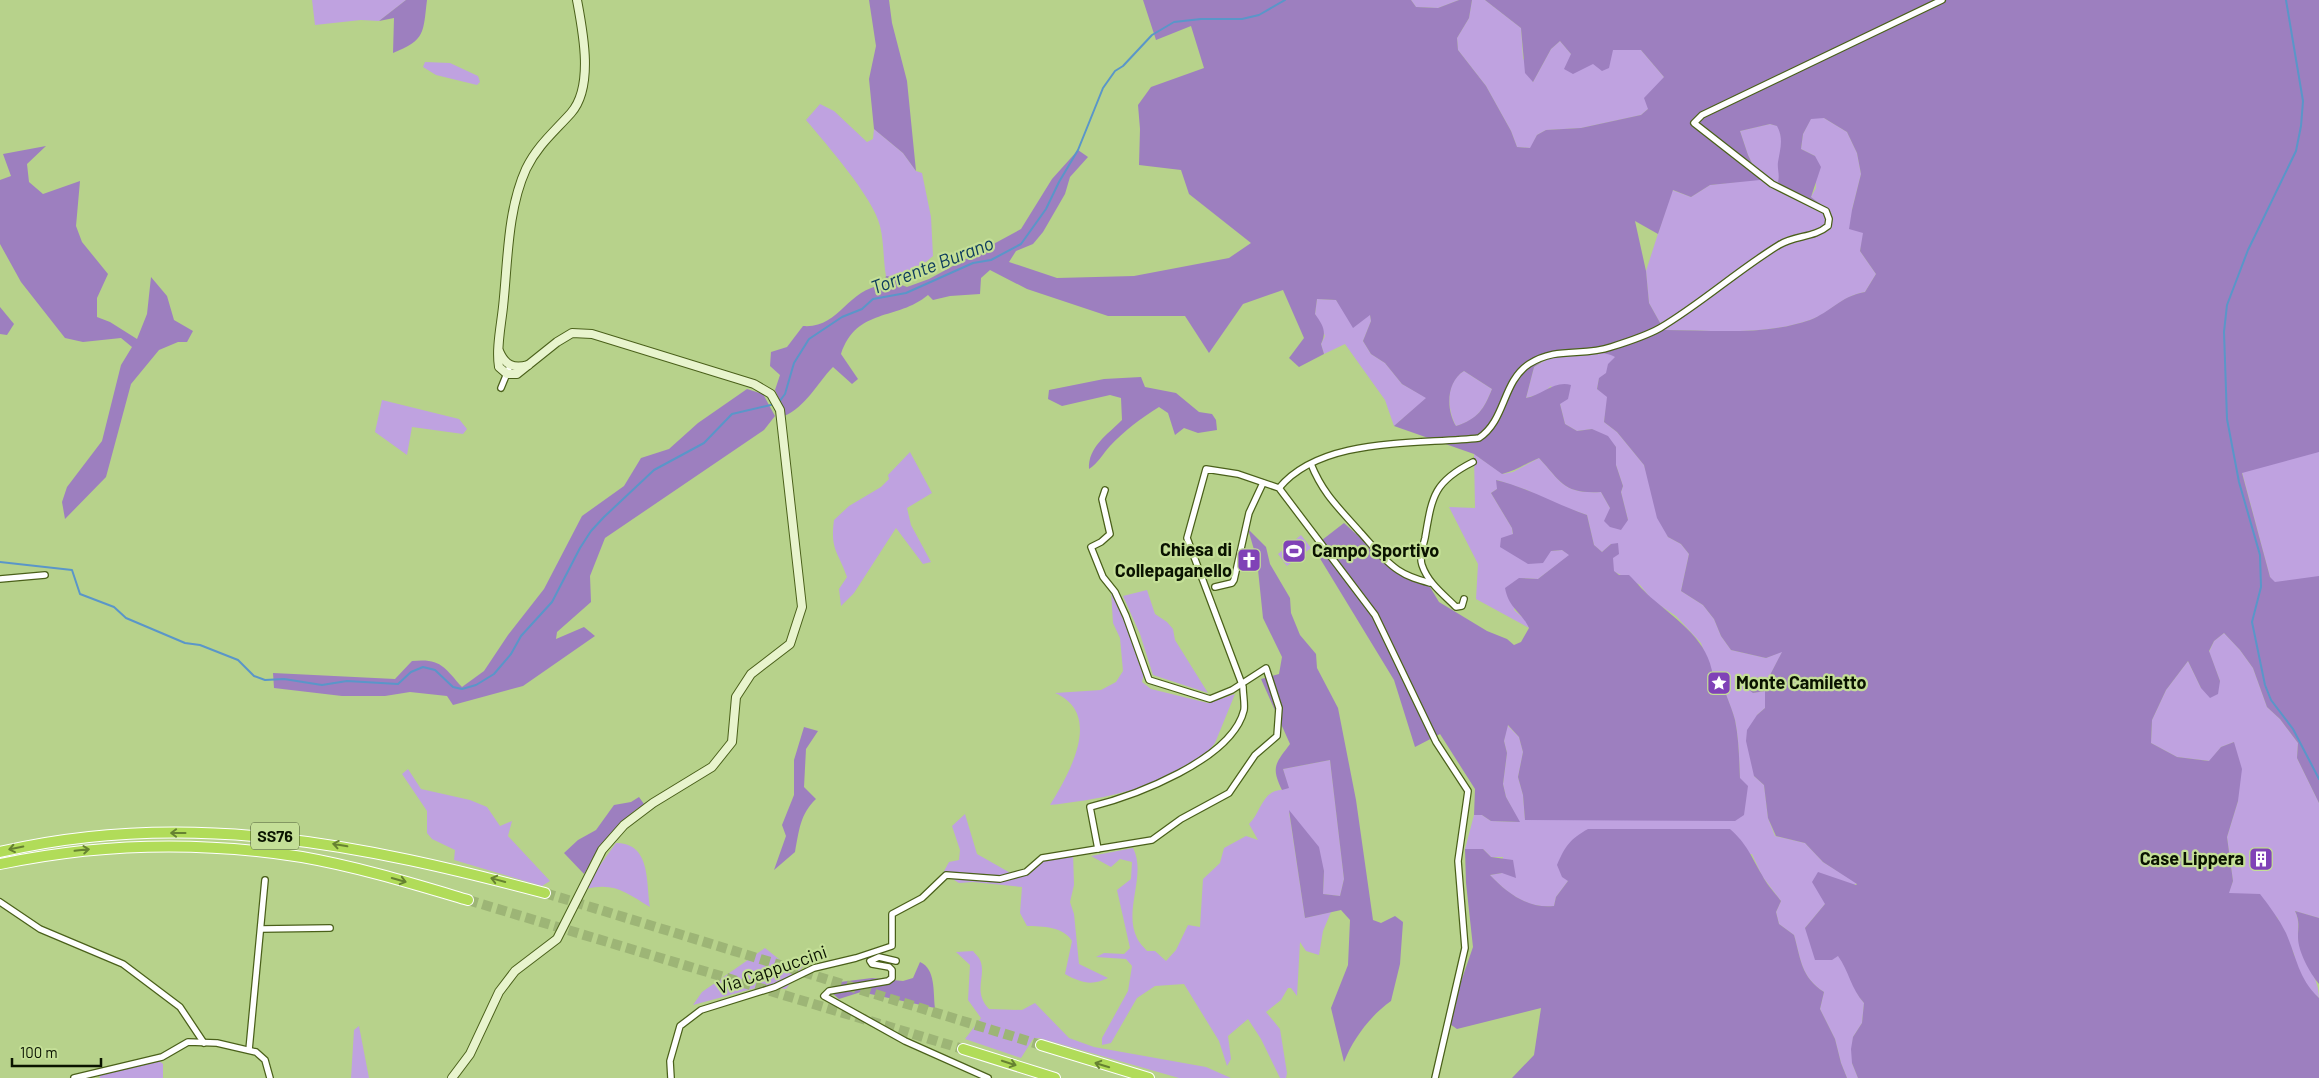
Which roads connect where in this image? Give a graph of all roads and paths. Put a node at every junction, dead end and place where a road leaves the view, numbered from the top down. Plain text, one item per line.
1 (577, 0) edge
2 (1942, 0) edge
3 (499, 351) junction
4 (528, 365) junction
5 (510, 366) junction
6 (507, 374) junction
7 (501, 388) dead end
8 (1473, 462) dead end
9 (1311, 464) junction
10 (1264, 483) junction
11 (1279, 488) junction
12 (1105, 490) dead end
13 (45, 575) dead end
14 (0, 578) edge
15 (1430, 583) junction
16 (1215, 587) dead end
17 (1464, 599) dead end
18 (1242, 684) junction
19 (1098, 849) junction
20 (0, 852) edge
21 (0, 864) edge
22 (265, 880) dead end
23 (545, 893) tunnel mouth
24 (468, 900) tunnel mouth
25 (0, 902) edge
26 (330, 928) dead end
27 (261, 929) junction
28 (896, 962) dead end
29 (204, 1043) junction
30 (1041, 1045) tunnel mouth
31 (963, 1049) tunnel mouth
32 (249, 1050) junction
33 (74, 1078) edge
34 (270, 1078) edge
35 (452, 1078) edge
36 (671, 1078) edge
37 (988, 1078) edge
38 (1055, 1078) edge
39 (1149, 1078) edge
40 (1435, 1078) edge

1 - 3 main road
2 - 9 street
3 - 5 main road
3 - 6 main road
4 - 5 main road
4 - 6 main road
4 - 35 main road
5 - 6 street
6 - 7 street
8 - 15 street
9 - 11 street
9 - 15 street
10 - 11 street
10 - 16 street
10 - 18 street
11 - 40 street
12 - 18 street
13 - 14 street
15 - 17 street
18 - 19 street
18 - 19 street, Via Cappuccini
19 - 36 street, Via Cappuccini
23 -> 20 highway, SS76
21 -> 24 highway, SS76
22 - 27 street
25 - 29 street
26 - 27 street
27 - 32 street
28 - 37 street
29 - 32 street
29 - 33 street
39 -> 30 highway
31 -> 38 highway
32 - 34 street

